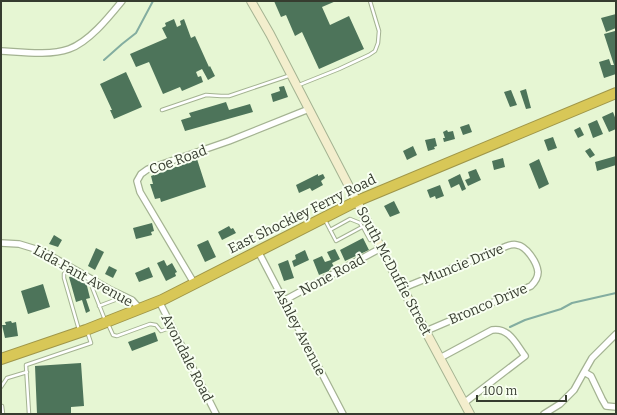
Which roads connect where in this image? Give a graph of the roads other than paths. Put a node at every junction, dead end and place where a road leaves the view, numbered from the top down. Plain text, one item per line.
1 (122, 1) edge
2 (251, 1) edge
3 (370, 1) edge
4 (1, 51) edge
5 (291, 75) junction
6 (297, 86) junction
7 (616, 93) edge
8 (309, 109) junction
9 (162, 110) dead end
10 (357, 201) junction
11 (324, 218) junction
12 (366, 226) junction
13 (330, 230) junction
14 (348, 230) dead end
15 (350, 234) junction
16 (1, 243) edge
17 (381, 248) junction
18 (524, 248) joint
19 (258, 251) junction
20 (69, 265) junction
21 (92, 279) junction
22 (194, 283) junction
23 (403, 288) junction
24 (120, 294) junction
25 (159, 301) junction
26 (283, 301) junction
27 (99, 306) junction
28 (140, 309) junction
29 (106, 322) junction
30 (172, 326) junction
31 (83, 331) junction
32 (426, 331) junction
33 (616, 334) edge
34 (440, 358) junction
35 (1, 359) edge
36 (27, 372) junction
37 (584, 372) junction
38 (1, 387) edge
39 (464, 403) junction
40 (1, 406) edge
41 (616, 407) edge
42 (4, 414) edge
43 (28, 414) edge
44 (216, 414) edge
45 (342, 414) edge
46 (470, 414) edge
47 (544, 414) edge

1 - 4 street
2 - 5 street, South McDuffie Street
3 - 6 lane
5 - 6 street, South McDuffie Street
5 - 9 lane
6 - 8 street, South McDuffie Street
7 - 10 highway, East Shockley Ferry Road
8 - 10 street, South McDuffie Street
8 - 22 street, Coe Road
10 - 11 highway, East Shockley Ferry Road
10 - 12 street, South McDuffie Street
11 - 13 lane
11 - 19 highway, East Shockley Ferry Road
12 - 13 lane
12 - 15 lane
12 - 17 street, South McDuffie Street
13 - 15 lane
14 - 15 lane
16 - 20 street, Lida Fant Avenue
17 - 23 street, South McDuffie Street
17 - 26 street, None Road
18 - 23 street, Muncie Drive
18 - 32 street, Bronco Drive
19 - 22 highway, East Shockley Ferry Road
19 - 26 street, Ashley Avenue
20 - 21 street, Lida Fant Avenue
20 - 31 lane
21 - 24 street, Lida Fant Avenue
21 - 27 lane
22 - 25 highway, East Shockley Ferry Road
23 - 32 street, South McDuffie Street
24 - 27 lane
24 - 28 street, Lida Fant Avenue
25 - 28 highway, East Shockley Ferry Road
25 - 30 street, Avondale Road
26 - 45 street, Ashley Avenue
27 - 29 lane
28 - 29 highway, East Shockley Ferry Road
29 - 30 lane
29 - 31 highway, East Shockley Ferry Road
30 - 44 street, Avondale Road
31 - 35 highway, East Shockley Ferry Road
31 - 36 lane
32 - 34 street, South McDuffie Street
33 - 37 street
34 - 39 street, South McDuffie Street
34 - 39 street
36 - 38 lane
36 - 43 lane
37 - 41 street
37 - 47 street
39 - 46 street, South McDuffie Street
40 - 42 lane

